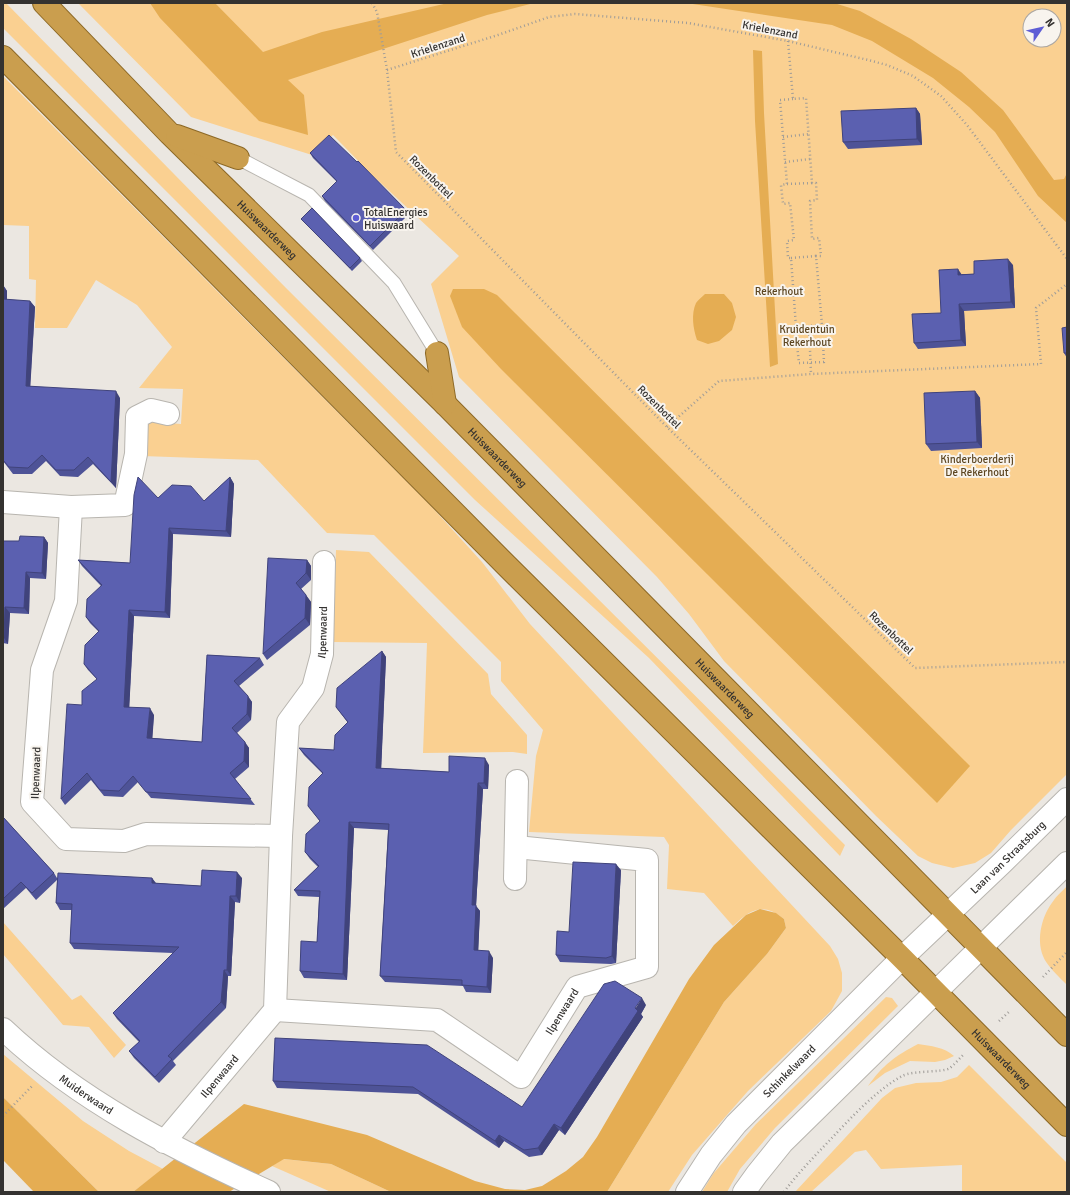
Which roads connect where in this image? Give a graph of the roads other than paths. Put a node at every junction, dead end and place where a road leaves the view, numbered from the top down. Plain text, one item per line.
1 (44, 3) edge
2 (3, 57) edge
3 (170, 134) junction
4 (238, 158) joint
5 (436, 353) joint
6 (445, 404) junction
7 (168, 414) dead end
8 (3, 502) edge
9 (72, 508) junction
10 (324, 562) dead end
11 (517, 780) dead end
12 (1067, 799) edge
13 (281, 836) junction
14 (516, 847) junction
15 (1067, 863) edge
16 (515, 879) dead end
17 (948, 914) junction
18 (981, 948) junction
19 (902, 958) junction
20 (935, 992) junction
21 (275, 1010) junction
22 (3, 1029) edge
23 (1067, 1035) edge
24 (1067, 1125) edge
25 (171, 1146) junction
26 (262, 1189) edge
27 (686, 1192) edge
28 (744, 1192) edge

1 - 3 highway, Huiswaarderweg
2 - 19 highway, Huiswaarderweg
3 - 4 highway
3 - 6 highway, Huiswaarderweg
4 - 5 lane
5 - 6 highway
6 - 17 highway, Huiswaarderweg
7 - 9 street
8 - 9 street
9 - 13 street, Ilpenwaard
10 - 13 street, Ilpenwaard
11 - 14 street
12 - 17 street, Laan van Straatsburg
13 - 21 street, Ilpenwaard
14 - 16 street
14 - 21 street, Ilpenwaard
15 - 18 street
17 - 18 highway, Huiswaarderweg
17 - 19 street
18 - 20 street
18 - 23 highway, Huiswaarderweg
19 - 20 highway, Huiswaarderweg
19 - 27 street, Schinkelwaard
20 - 24 highway, Huiswaarderweg
20 - 28 street
21 - 25 street, Ilpenwaard
22 - 25 street, Muiderwaard
25 - 26 street, Muiderwaard

